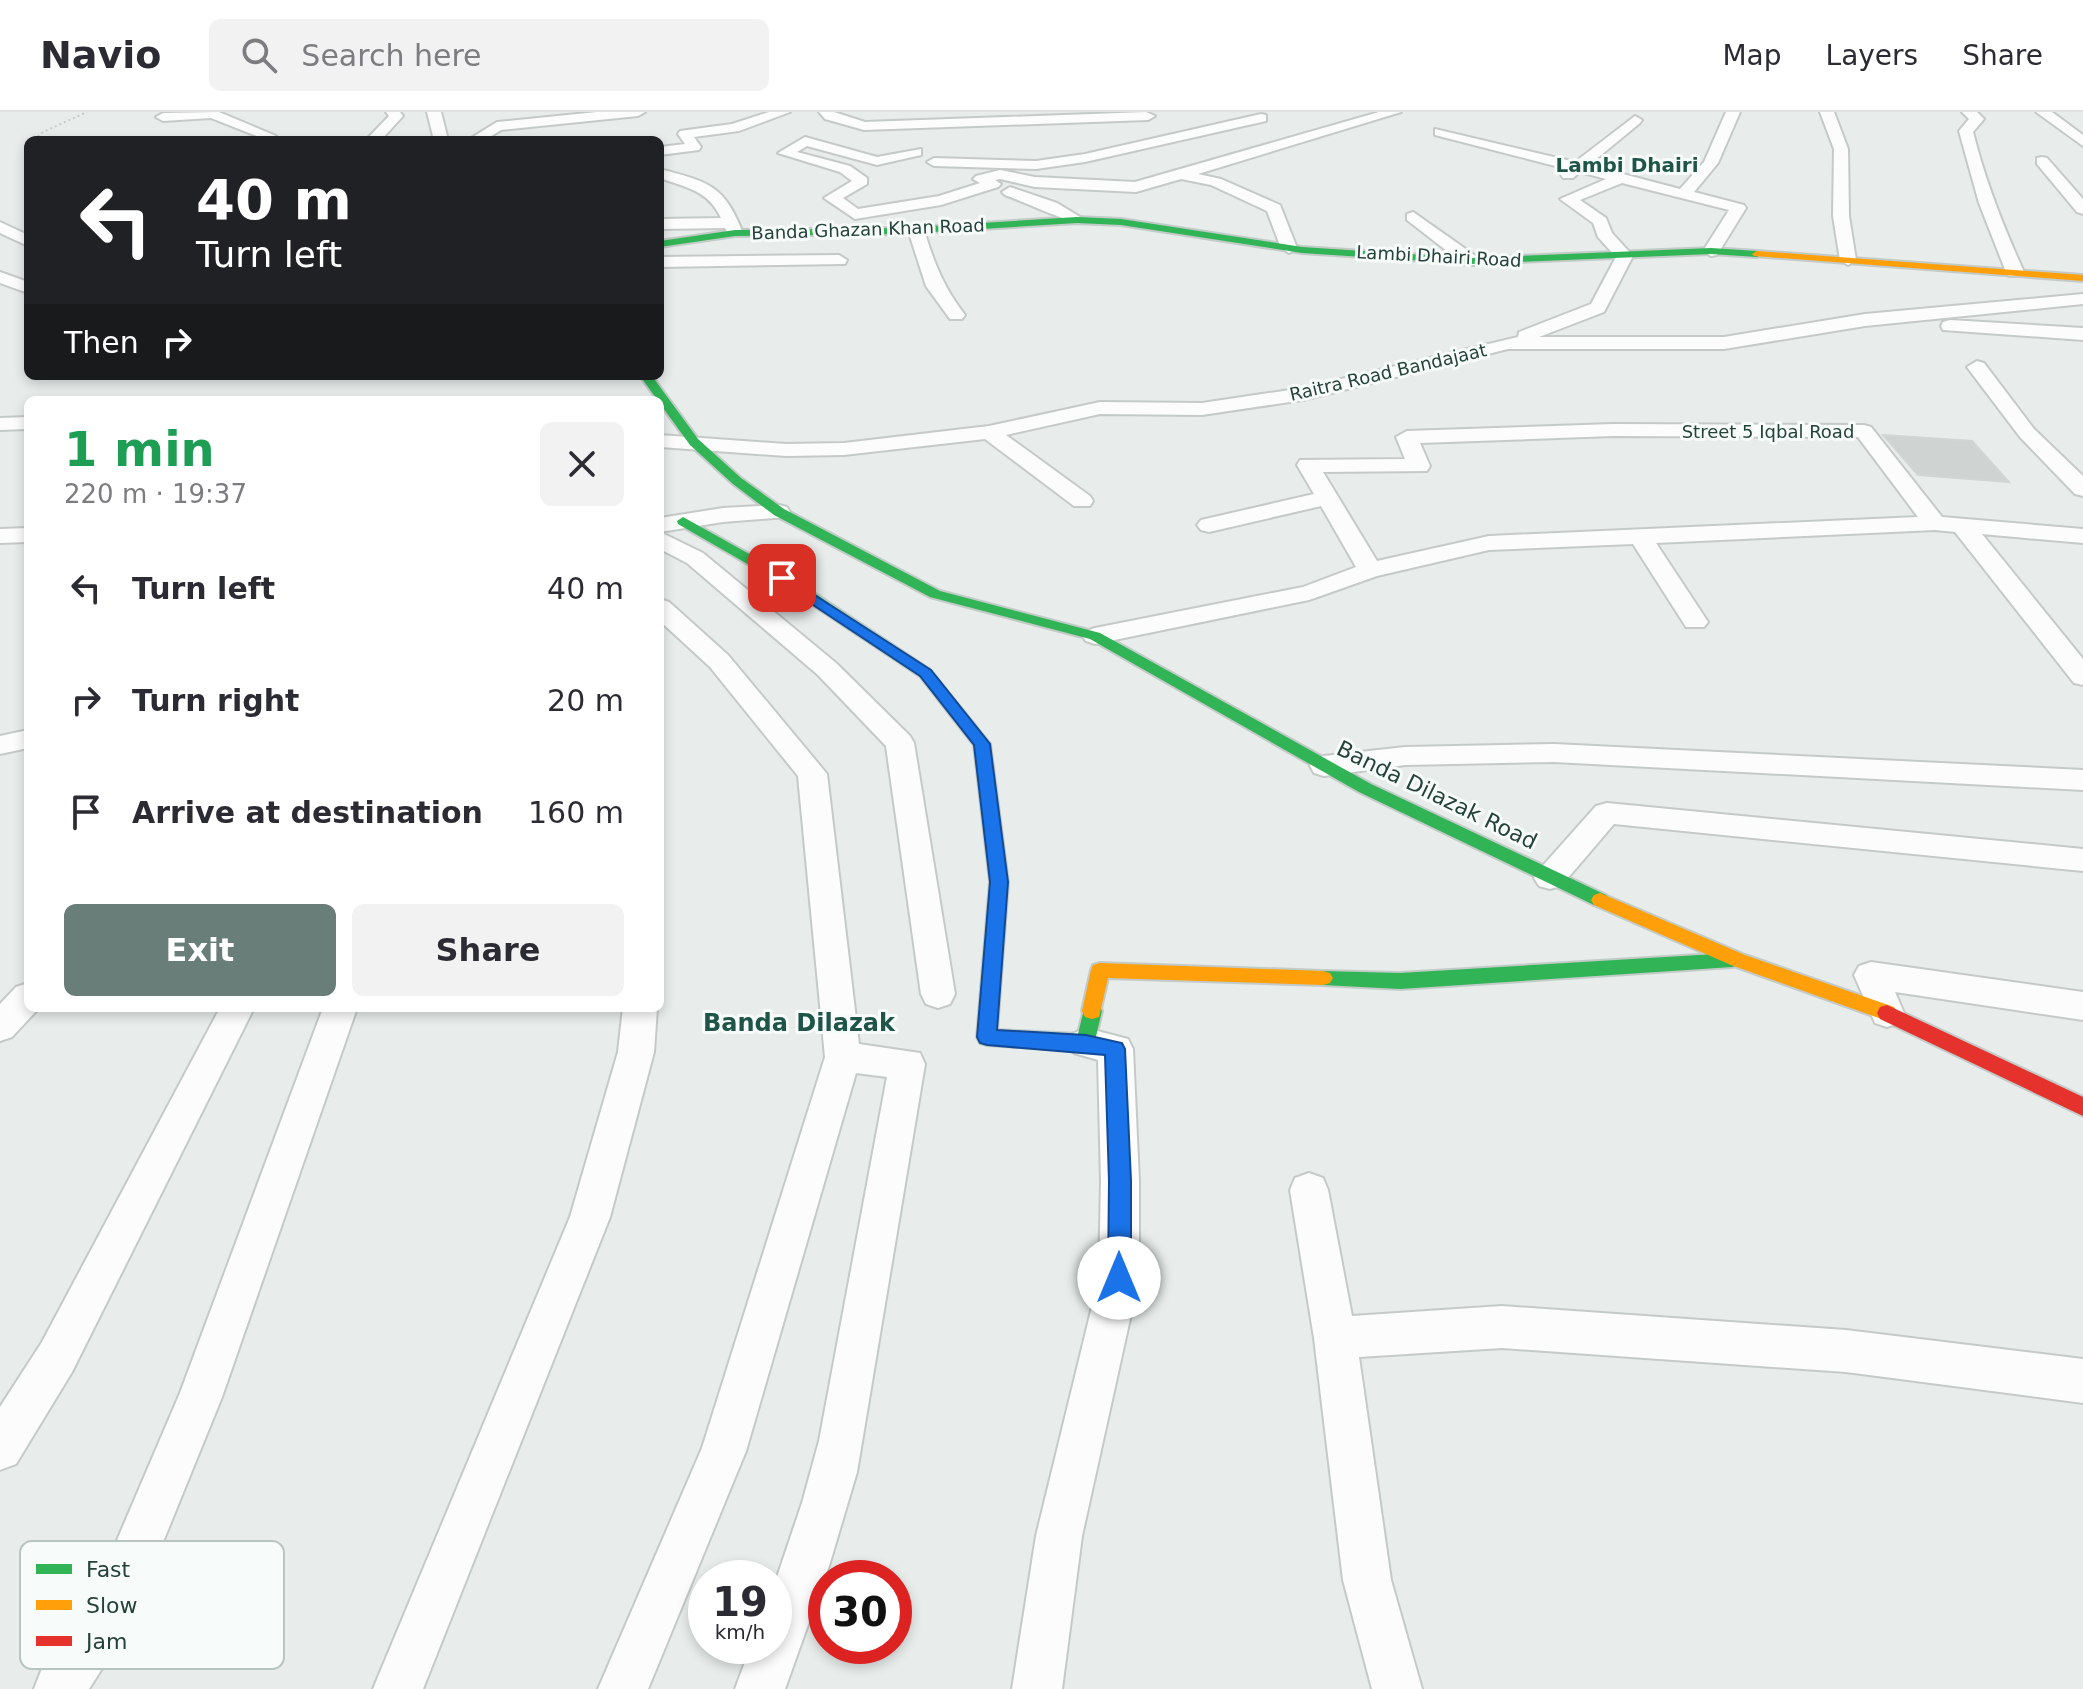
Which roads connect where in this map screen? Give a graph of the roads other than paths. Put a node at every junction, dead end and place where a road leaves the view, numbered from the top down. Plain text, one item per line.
1 (393, 112) edge
2 (453, 112) edge
3 (638, 112) edge
4 (783, 112) edge
5 (826, 112) edge
6 (899, 112) edge
7 (1394, 112) edge
8 (1733, 112) edge
9 (1827, 112) edge
10 (1969, 112) edge
11 (2043, 112) edge
12 (434, 113) edge
13 (164, 114) edge
14 (580, 115) edge
15 (1148, 116) dead end
16 (1261, 118) dead end
17 (1635, 120) dead end
18 (864, 126) junction
19 (182, 130) dead end
20 (1440, 132) dead end
21 (269, 136) dead end
22 (377, 136) edge
23 (440, 136) edge
24 (481, 136) edge
25 (2083, 142) edge
26 (664, 151) edge
27 (916, 152) junction
28 (934, 162) junction
29 (2069, 162) dead end
30 (1579, 167) junction
31 (664, 174) edge
32 (1180, 174) junction
33 (1621, 177) junction
34 (987, 181) junction
35 (1555, 183) dead end
36 (1685, 193) junction
37 (2083, 209) edge
38 (1413, 217) dead end
39 (1077, 220) junction
40 (664, 224) edge
41 (0, 227) edge
42 (733, 228) junction
43 (916, 230) junction
44 (24, 239) edge
45 (664, 243) edge
46 (1289, 248) junction
47 (1711, 251) junction
48 (1625, 256) junction
49 (839, 260) dead end
50 (1848, 260) junction
51 (1471, 261) junction
52 (664, 262) edge
53 (2015, 272) junction
54 (2083, 278) edge
55 (0, 282) edge
56 (24, 287) edge
57 (2083, 299) edge
58 (2019, 304) junction
59 (956, 315) dead end
60 (1865, 320) junction
61 (2074, 334) edge
62 (1508, 343) junction
63 (2083, 344) edge
64 (1977, 367) dead end
65 (664, 401) edge
66 (24, 423) edge
67 (0, 424) edge
68 (989, 432) junction
69 (664, 441) edge
70 (694, 442) junction
71 (2083, 489) edge
72 (1328, 498) junction
73 (1082, 501) dead end
74 (779, 512) junction
75 (671, 523) edge
76 (1935, 523) junction
77 (1209, 525) dead end
78 (1963, 526) junction
79 (24, 535) edge
80 (0, 536) edge
81 (1640, 536) junction
82 (2083, 536) edge
83 (664, 541) edge
84 (1370, 570) junction
85 (664, 611) edge
86 (1695, 622) dead end
87 (1095, 636) junction
88 (2083, 677) edge
89 (24, 740) edge
90 (0, 745) edge
91 (1324, 766) junction
92 (2083, 780) edge
93 (2083, 860) edge
94 (1550, 878) junction
95 (1738, 960) junction
96 (938, 994) dead end
97 (24, 1001) edge
98 (2083, 1006) edge
99 (235, 1012) edge
100 (339, 1012) edge
101 (640, 1012) edge
102 (1887, 1013) junction
103 (0, 1027) edge
104 (1086, 1043) junction
105 (843, 1057) junction
106 (2083, 1107) edge
107 (1309, 1190) dead end
108 (1335, 1338) junction
109 (2083, 1381) edge
110 (0, 1448) edge
111 (140, 1541) edge
112 (72, 1669) edge
113 (59, 1689) edge
114 (398, 1689) edge
115 (623, 1689) edge
116 (760, 1689) edge
117 (1037, 1689) edge
118 (1397, 1689) edge

1 - 22 street
2 - 12 street
3 - 14 street
4 - 26 street
5 - 18 street, Lambi Dhairi Road
6 - 18 street
7 - 32 street
8 - 36 street
9 - 50 street
10 - 53 street
11 - 25 street
12 - 23 street
13 - 19 street
13 - 21 street
14 - 24 street
15 - 18 street
16 - 28 street
17 - 30 street
18 - 27 street, Lambi Dhairi Road
20 - 30 street
27 - 28 street, Lambi Dhairi Road
27 - 34 street
28 - 34 street, Lambi Dhairi Road
29 - 37 street
30 - 33 street
30 - 35 street
31 - 42 street
32 - 34 street
32 - 46 street
33 - 36 street
33 - 48 street
34 - 39 street, Lambi Dhairi Road
36 - 47 street
38 - 51 street
39 - 43 street, Banda Ghazan Khan Road
39 - 46 street, Lambi Dhairi Road
40 - 42 street
41 - 44 street
42 - 43 street, Banda Ghazan Khan Road
42 - 45 street, Banda Ghazan Khan Road
43 - 59 street
46 - 51 street, Lambi Dhairi Road
47 - 48 street, Lambi Dhairi Road
47 - 50 street, Lambi Dhairi Road
48 - 51 street, Lambi Dhairi Road
48 - 62 street
49 - 52 street
50 - 53 street, Lambi Dhairi Road
53 - 54 street, Lambi Dhairi Road
55 - 56 street
57 - 58 street, Raitra Road Bandajaat
58 - 60 street, Raitra Road Bandajaat
58 - 61 street
60 - 61 street
60 - 62 street, Raitra Road Bandajaat
61 - 63 street
62 - 68 street, Raitra Road Bandajaat
64 - 71 street
65 - 70 street, Banda Dilazak Road
66 - 67 street
68 - 70 street, Raitra Road Bandajaat
68 - 73 street
69 - 70 street, Raitra Road Bandajaat
70 - 74 street, Banda Dilazak Road
72 - 76 street, Street 5 Iqbal Road
72 - 77 street
72 - 84 street
74 - 75 street
74 - 87 street, Banda Dilazak Road
75 - 104 street
76 - 78 street
76 - 81 street
78 - 82 street
78 - 88 street
79 - 80 street
81 - 84 street
81 - 86 street
83 - 96 street
84 - 87 street
85 - 105 street
87 - 91 street, Banda Dilazak Road
89 - 90 street
91 - 92 street
91 - 94 street, Banda Dilazak Road
93 - 94 street
94 - 95 street, Banda Dilazak Road
95 - 102 street, Banda Dilazak Road
95 - 104 street
97 - 103 street
98 - 102 street
99 - 110 street
100 - 111 street
101 - 114 street
102 - 106 street, Banda Dilazak Road
104 - 117 street
105 - 115 street
105 - 116 street
107 - 108 street
108 - 109 street
108 - 118 street
112 - 113 street

